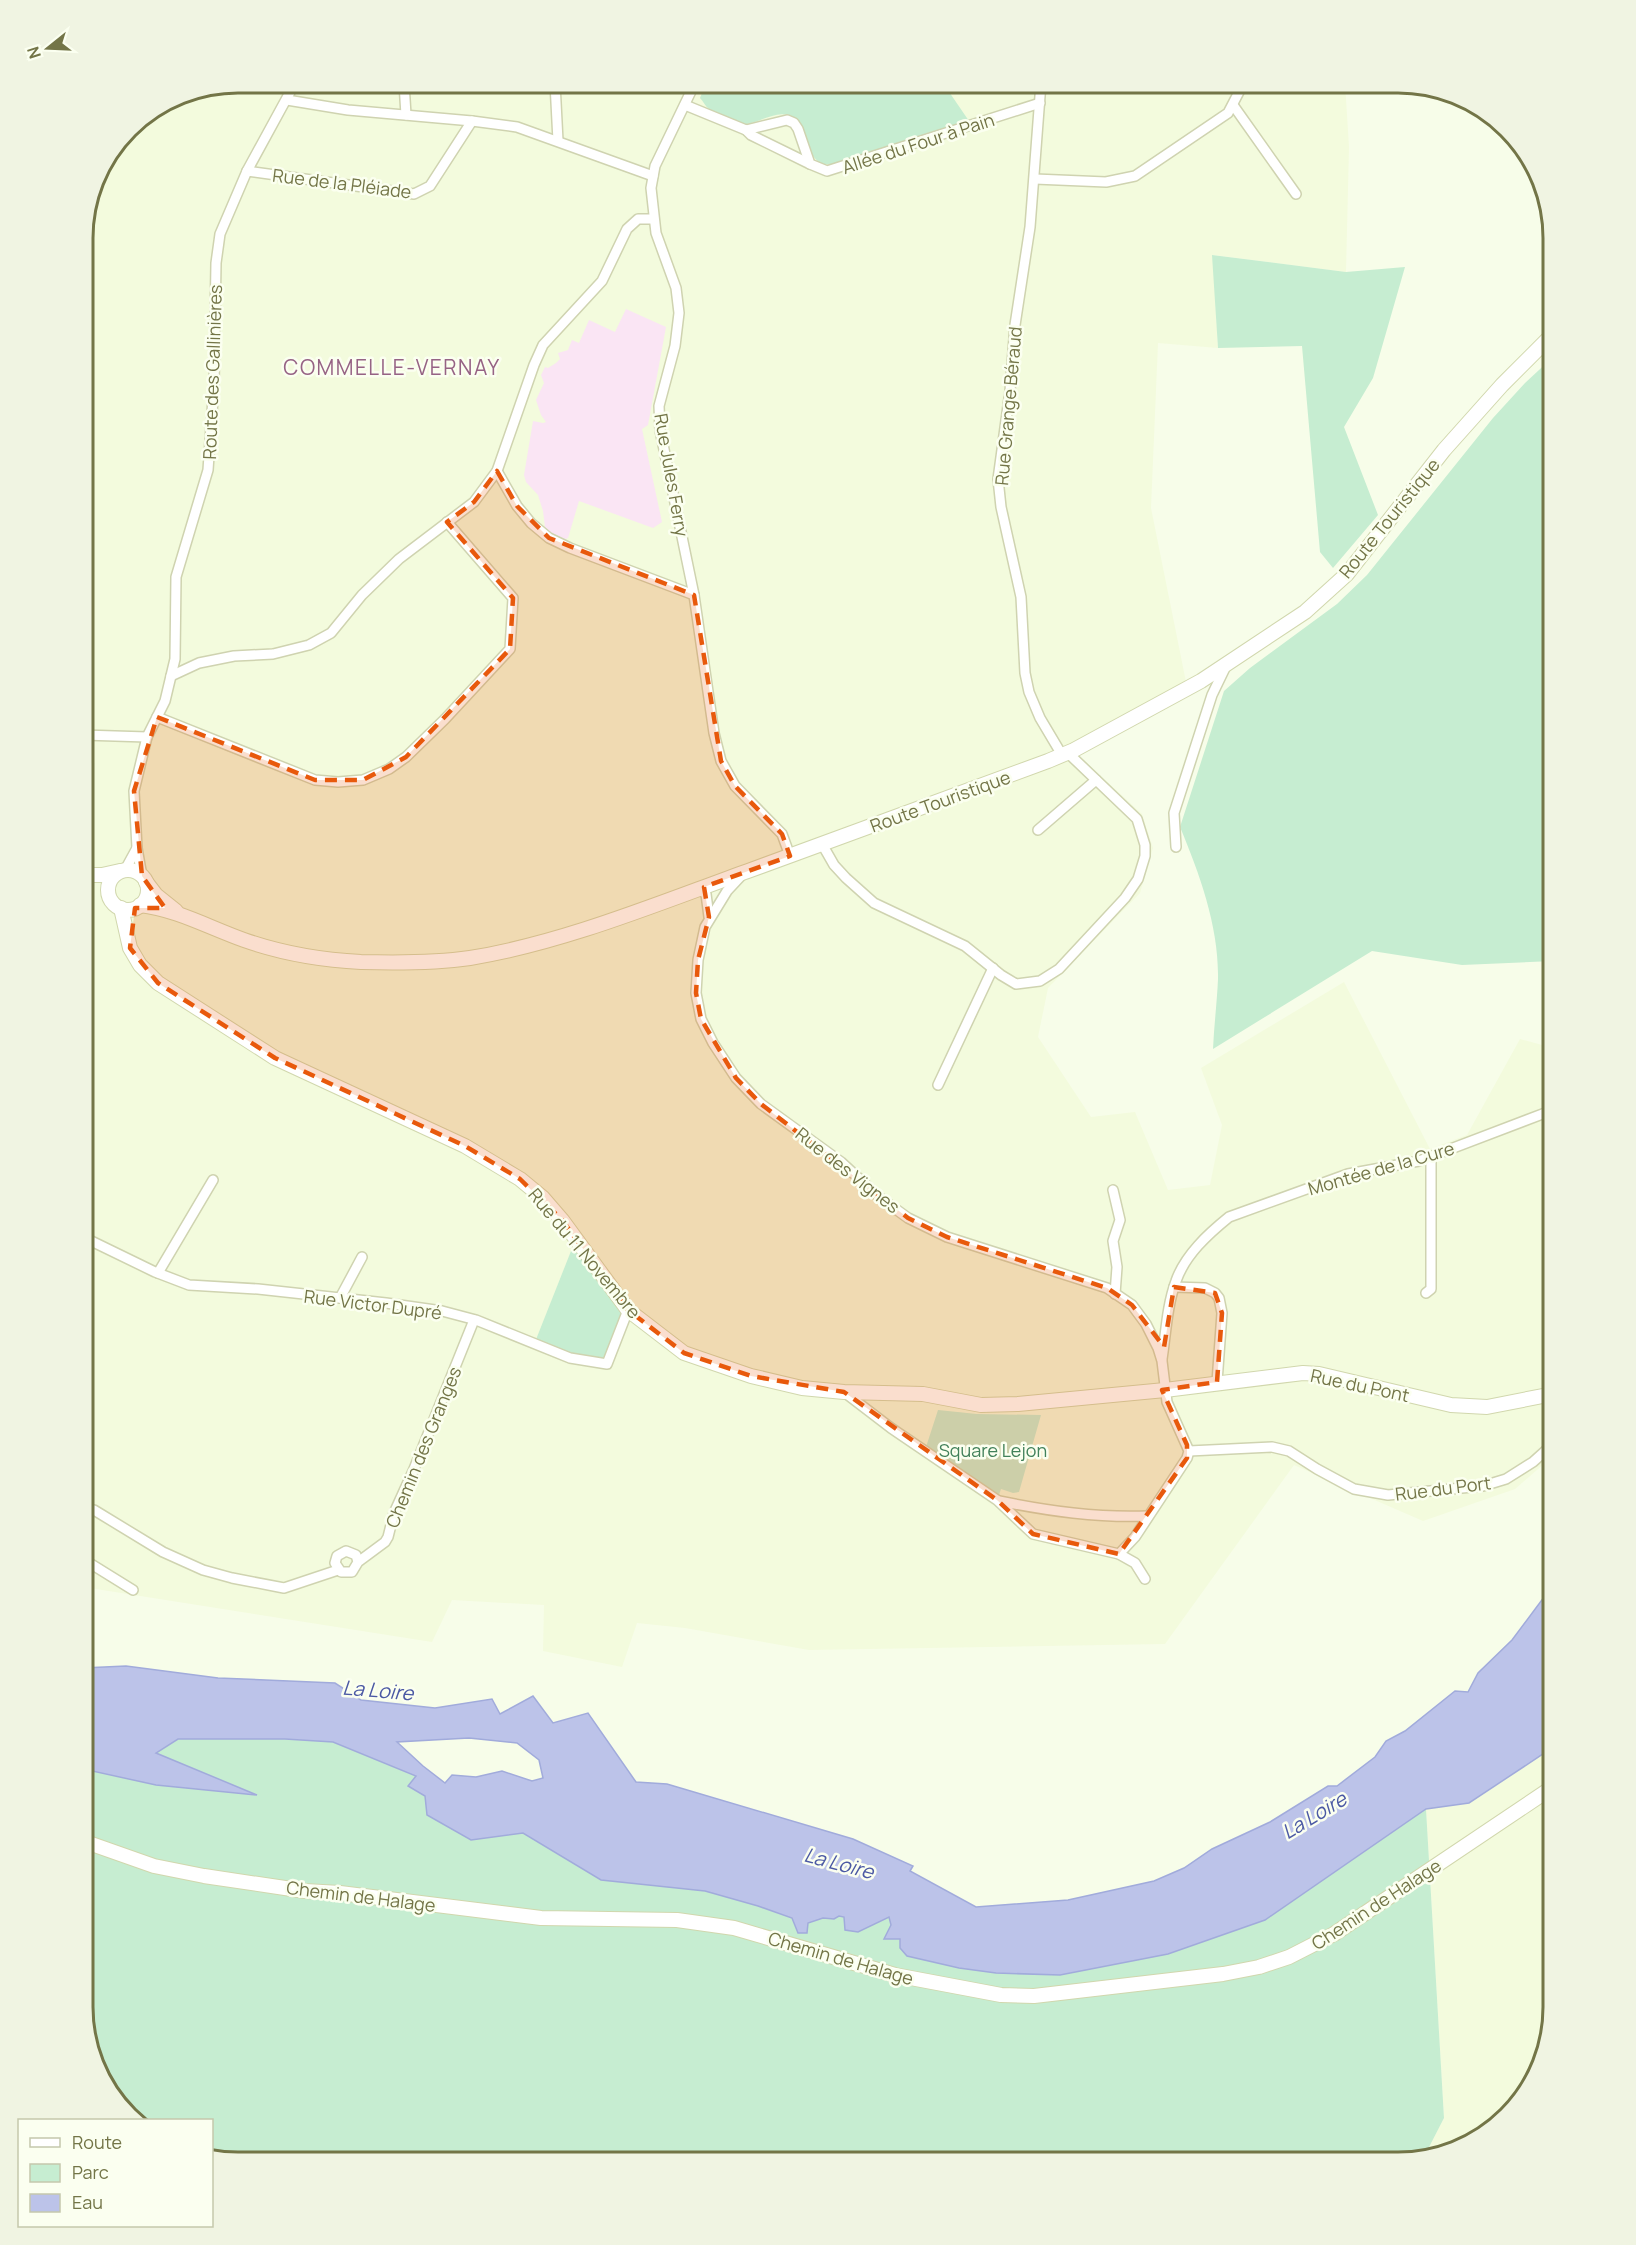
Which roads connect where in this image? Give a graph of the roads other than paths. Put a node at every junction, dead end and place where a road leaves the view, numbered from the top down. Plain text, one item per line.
1 (290, 93) edge
2 (405, 93) edge
3 (556, 93) edge
4 (690, 93) edge
5 (1040, 93) edge
6 (1237, 93) edge
7 (287, 100) junction
8 (1040, 103) junction
9 (685, 105) junction
10 (1233, 105) junction
11 (406, 115) junction
12 (472, 121) junction
13 (746, 130) junction
14 (558, 141) junction
15 (810, 164) junction
16 (247, 171) junction
17 (652, 176) junction
18 (1035, 179) junction
19 (1296, 194) dead end
20 (653, 219) junction
21 (1543, 345) edge
22 (497, 471) junction
23 (447, 522) junction
24 (694, 595) junction
25 (1227, 663) junction
26 (171, 676) junction
27 (157, 717) junction
28 (93, 735) edge
29 (147, 737) junction
30 (1065, 754) junction
31 (1096, 780) junction
32 (1038, 830) dead end
33 (822, 844) junction
34 (1176, 847) dead end
35 (137, 848) junction
36 (790, 856) junction
37 (123, 871) junction
38 (744, 872) junction
39 (93, 875) edge
40 (144, 879) junction
41 (93, 884) edge
42 (699, 889) junction
43 (110, 897) junction
44 (138, 907) junction
45 (120, 908) junction
46 (185, 917) junction
47 (709, 917) junction
48 (130, 948) junction
49 (993, 968) junction
50 (938, 1085) dead end
51 (1543, 1114) edge
52 (1431, 1157) junction
53 (213, 1180) dead end
54 (1113, 1190) dead end
55 (93, 1242) edge
56 (362, 1257) dead end
57 (158, 1274) junction
58 (1174, 1287) junction
59 (1426, 1293) dead end
60 (1115, 1294) junction
61 (340, 1298) junction
62 (628, 1310) junction
63 (474, 1320) junction
64 (1162, 1361) junction
65 (1217, 1382) junction
66 (1165, 1390) junction
67 (844, 1392) junction
68 (1543, 1396) edge
69 (1189, 1452) junction
70 (1543, 1453) edge
71 (997, 1500) junction
72 (94, 1510) dead end
73 (1148, 1516) junction
74 (1119, 1554) junction
75 (358, 1562) junction
76 (93, 1565) edge
77 (338, 1570) junction
78 (1145, 1579) dead end
79 (133, 1590) dead end
80 (1543, 1794) edge
81 (93, 1845) edge

1 - 7 street, Route des Gallinières
2 - 11 street
3 - 14 street
4 - 9 street, Rue Jules Ferry
5 - 8 street, Rue Grange Béraud
6 - 10 street
7 - 11 street
7 - 16 street, Route des Gallinières
8 - 15 street, Allée du Four à Pain
8 - 18 street, Rue Grange Béraud
9 - 13 street
9 - 17 street, Rue Jules Ferry
10 - 18 street
10 - 19 street
11 - 12 street
12 - 14 street
12 - 16 street, Rue de la Pléiade
13 - 15 street, Allée du Four à Pain
13 - 15 street
14 - 17 street
16 - 26 street, Route des Gallinières
17 - 20 street, Rue Jules Ferry
18 - 30 street, Rue Grange Béraud
20 - 22 street
20 - 24 street, Rue Jules Ferry
21 - 25 street, Route Touristique
22 - 23 street
22 - 24 street
23 - 26 street
23 - 27 street
24 - 36 street, Rue Jules Ferry
25 - 30 street, Route Touristique
25 - 34 street
26 - 27 street, Route des Gallinières
27 - 29 street, Route des Gallinières
28 - 29 street
29 - 35 street, Route des Gallinières
30 - 31 street, Rue Grange Béraud
30 - 33 street, Route Touristique
31 - 32 street
31 - 49 street, Rue Grange Béraud
33 - 36 street, Route Touristique
33 - 49 street, Rue Grange Béraud
35 - 37 street
35 - 40 street, Route des Gallinières
36 - 38 street, Route Touristique
37 - 39 street
37 - 40 street
37 - 43 street
38 - 42 street, Route Touristique
38 - 47 street, Rue des Vignes
40 - 44 street
40 - 46 street, Route Touristique
41 - 43 street
42 - 46 street, Route Touristique
42 - 47 street
43 - 45 street
44 - 45 street
44 - 46 street, Route Touristique
44 - 48 street
45 - 48 street, Rue du 11 Novembre
47 - 60 street, Rue des Vignes
48 - 62 street, Rue du 11 Novembre
49 - 50 street
51 - 52 street, Montée de la Cure
52 - 58 street, Montée de la Cure
52 - 59 street
53 - 57 street
54 - 60 street
55 - 57 street, Rue Victor Dupré
56 - 61 street
57 - 61 street, Rue Victor Dupré
58 - 64 street, Montée de la Cure
58 - 65 street
60 - 64 street, Rue des Vignes
61 - 63 street, Rue Victor Dupré
62 - 63 street, Rue Victor Dupré
62 - 67 street, Rue du 11 Novembre
63 - 75 street, Chemin des Granges
64 - 66 street, Rue des Vignes
65 - 66 street, Rue du Pont
65 - 68 street, Rue du Pont
66 - 67 street, Rue du 11 Novembre
66 - 69 street, Rue des Vignes
67 - 71 street
69 - 70 street, Rue du Port
69 - 73 street
71 - 73 street
71 - 74 street
72 - 77 street
73 - 74 street
74 - 78 street
75 - 77 street
75 - 77 street
76 - 79 street
80 - 81 street, Chemin de Halage

